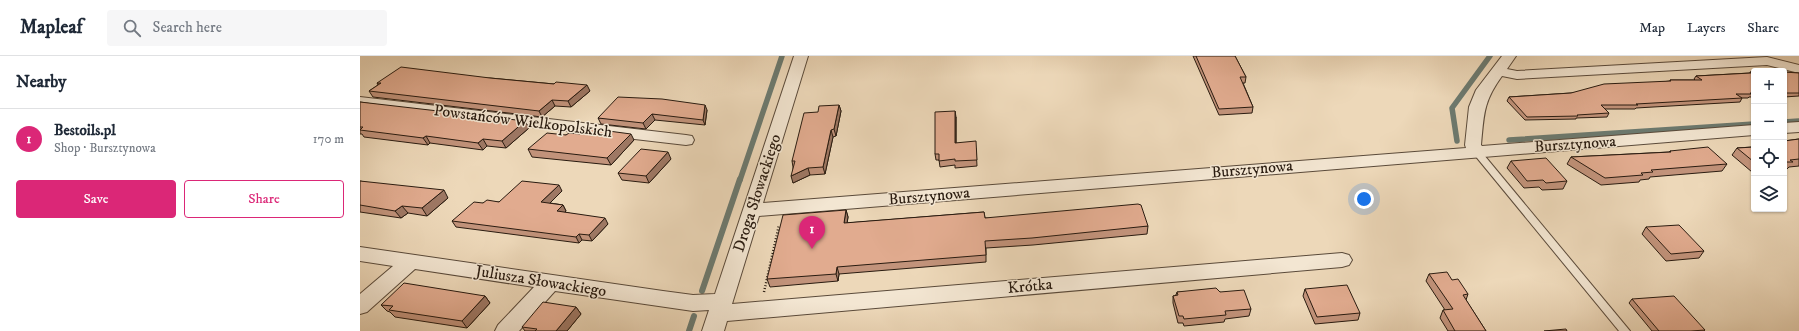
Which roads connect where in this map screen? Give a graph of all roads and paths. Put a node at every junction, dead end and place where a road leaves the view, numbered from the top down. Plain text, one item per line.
1 (801, 56) edge
2 (1509, 56) edge
3 (1799, 69) edge
4 (1497, 71) junction
5 (360, 102) edge
6 (1799, 127) edge
7 (1787, 128) edge
8 (1751, 130) edge
9 (686, 140) dead end
10 (1476, 151) junction
11 (783, 208) junction
12 (751, 210) junction
13 (360, 254) edge
14 (1342, 260) dead end
15 (411, 262) junction
16 (551, 282) junction
17 (360, 306) edge
18 (759, 311) junction
19 (718, 315) edge
20 (506, 331) edge
21 (1625, 331) edge

1 - 12 street, Droga Słowackiego
2 - 4 street
3 - 4 street
4 - 10 street
5 - 9 street, Powstańców Wielkopolskich
6 - 7 street
8 - 10 street, Bursztynowa
10 - 11 street, Bursztynowa
10 - 21 lane
11 - 12 street, Bursztynowa
11 - 18 path
12 - 19 street, Droga Słowackiego
13 - 15 street, Juliusza Słowackiego
14 - 18 street, Krótka
15 - 16 street, Juliusza Słowackiego
15 - 17 street
16 - 19 street, Juliusza Słowackiego
16 - 20 street
18 - 19 street, Krótka

